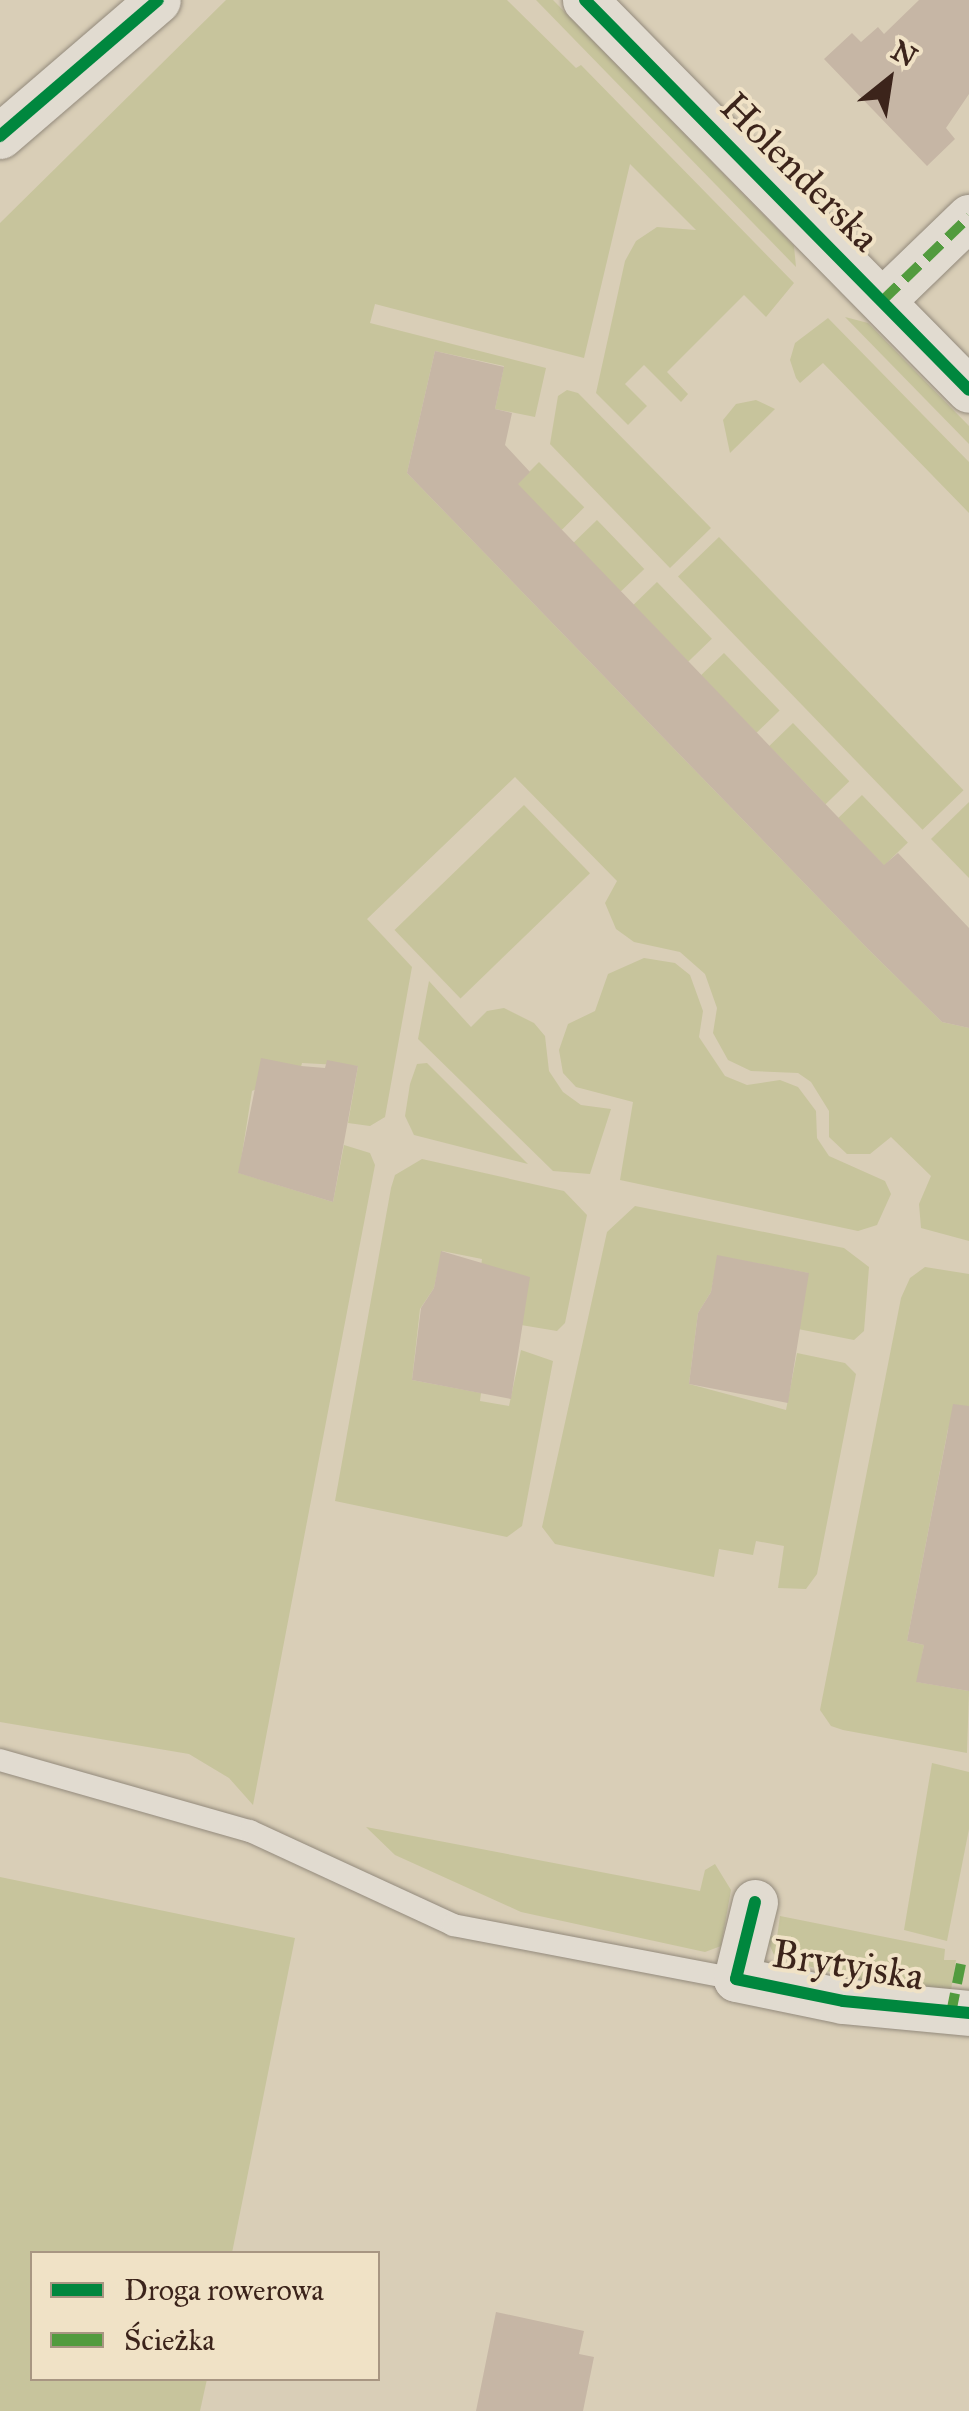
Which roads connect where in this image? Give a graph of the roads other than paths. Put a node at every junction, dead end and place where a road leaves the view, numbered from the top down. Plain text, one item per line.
1 (158, 0) edge
2 (585, 0) edge
3 (0, 136) edge
4 (969, 217) edge
5 (883, 300) junction
6 (969, 390) edge
7 (0, 1760) edge
8 (755, 1902) dead end
9 (736, 1979) junction
10 (969, 2013) edge

1 - 3 street
2 - 5 street, Holenderska
4 - 5 street
5 - 6 street, Holenderska
7 - 9 lane, Brytyjska
8 - 9 street, Brytyjska
9 - 10 street, Brytyjska

